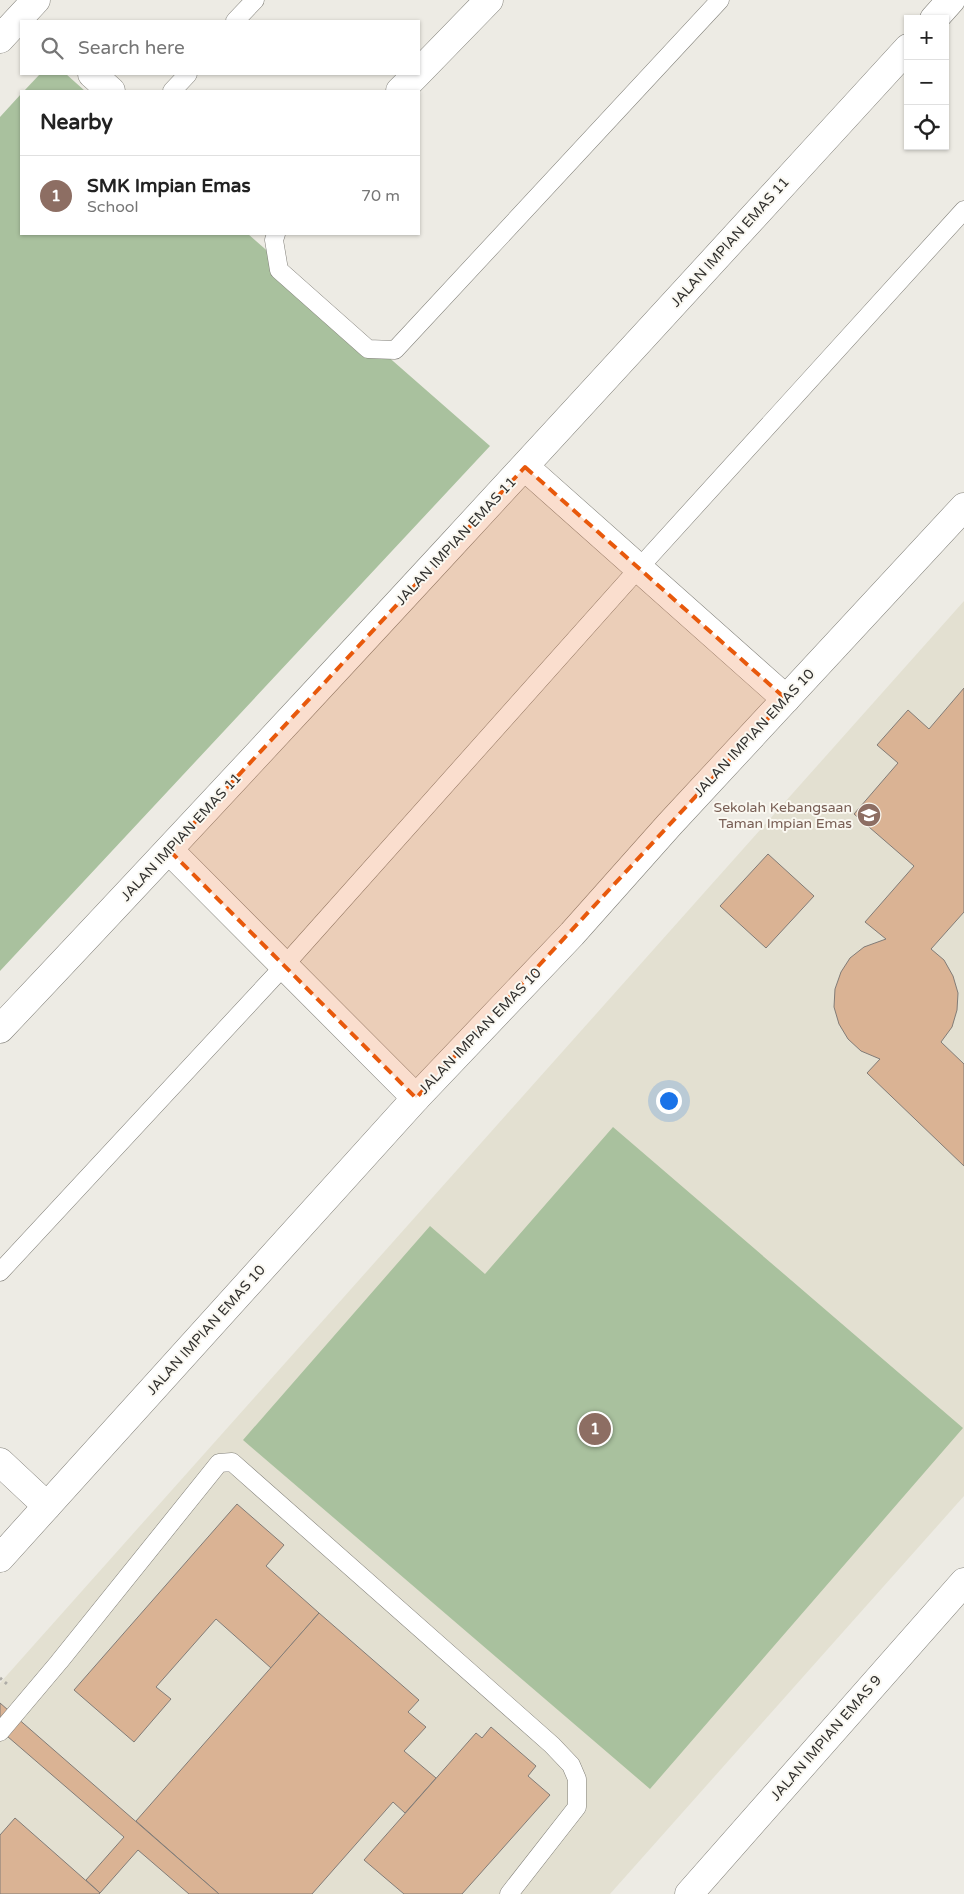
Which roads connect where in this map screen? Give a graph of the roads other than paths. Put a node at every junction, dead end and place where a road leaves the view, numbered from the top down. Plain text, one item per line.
1 (255, 0) edge
2 (489, 0) edge
3 (720, 0) edge
4 (951, 0) edge
5 (29, 8) edge
6 (938, 15) edge
7 (237, 20) edge
8 (0, 39) edge
9 (904, 52) edge
10 (420, 71) edge
11 (93, 75) edge
12 (187, 75) edge
13 (416, 75) edge
14 (110, 90) edge
15 (173, 90) edge
16 (401, 90) edge
17 (964, 210) edge
18 (276, 235) edge
19 (525, 467) junction
20 (964, 507) edge
21 (640, 568) junction
22 (786, 699) junction
23 (169, 850) junction
24 (284, 966) junction
25 (0, 1029) edge
26 (416, 1098) junction
27 (0, 1272) edge
28 (0, 1462) edge
29 (47, 1506) junction
30 (0, 1558) edge
31 (964, 1582) edge
32 (0, 1732) edge
33 (509, 1894) edge
34 (689, 1894) edge

1 - 7 lane
2 - 10 street
3 - 18 lane
4 - 6 street
5 - 8 street
9 - 19 street, JALAN IMPIAN EMAS 11
11 - 14 street
12 - 15 lane
13 - 16 street
17 - 21 lane
19 - 21 street
19 - 23 street, JALAN IMPIAN EMAS 11
20 - 22 street, JALAN IMPIAN EMAS 10
21 - 22 street
21 - 24 lane
22 - 26 street, JALAN IMPIAN EMAS 10
23 - 24 street
23 - 25 street, JALAN IMPIAN EMAS 11
24 - 26 street
24 - 27 lane
26 - 29 street, JALAN IMPIAN EMAS 10
28 - 29 street
29 - 30 street, JALAN IMPIAN EMAS 10
31 - 34 street, JALAN IMPIAN EMAS 9
32 - 33 lane

